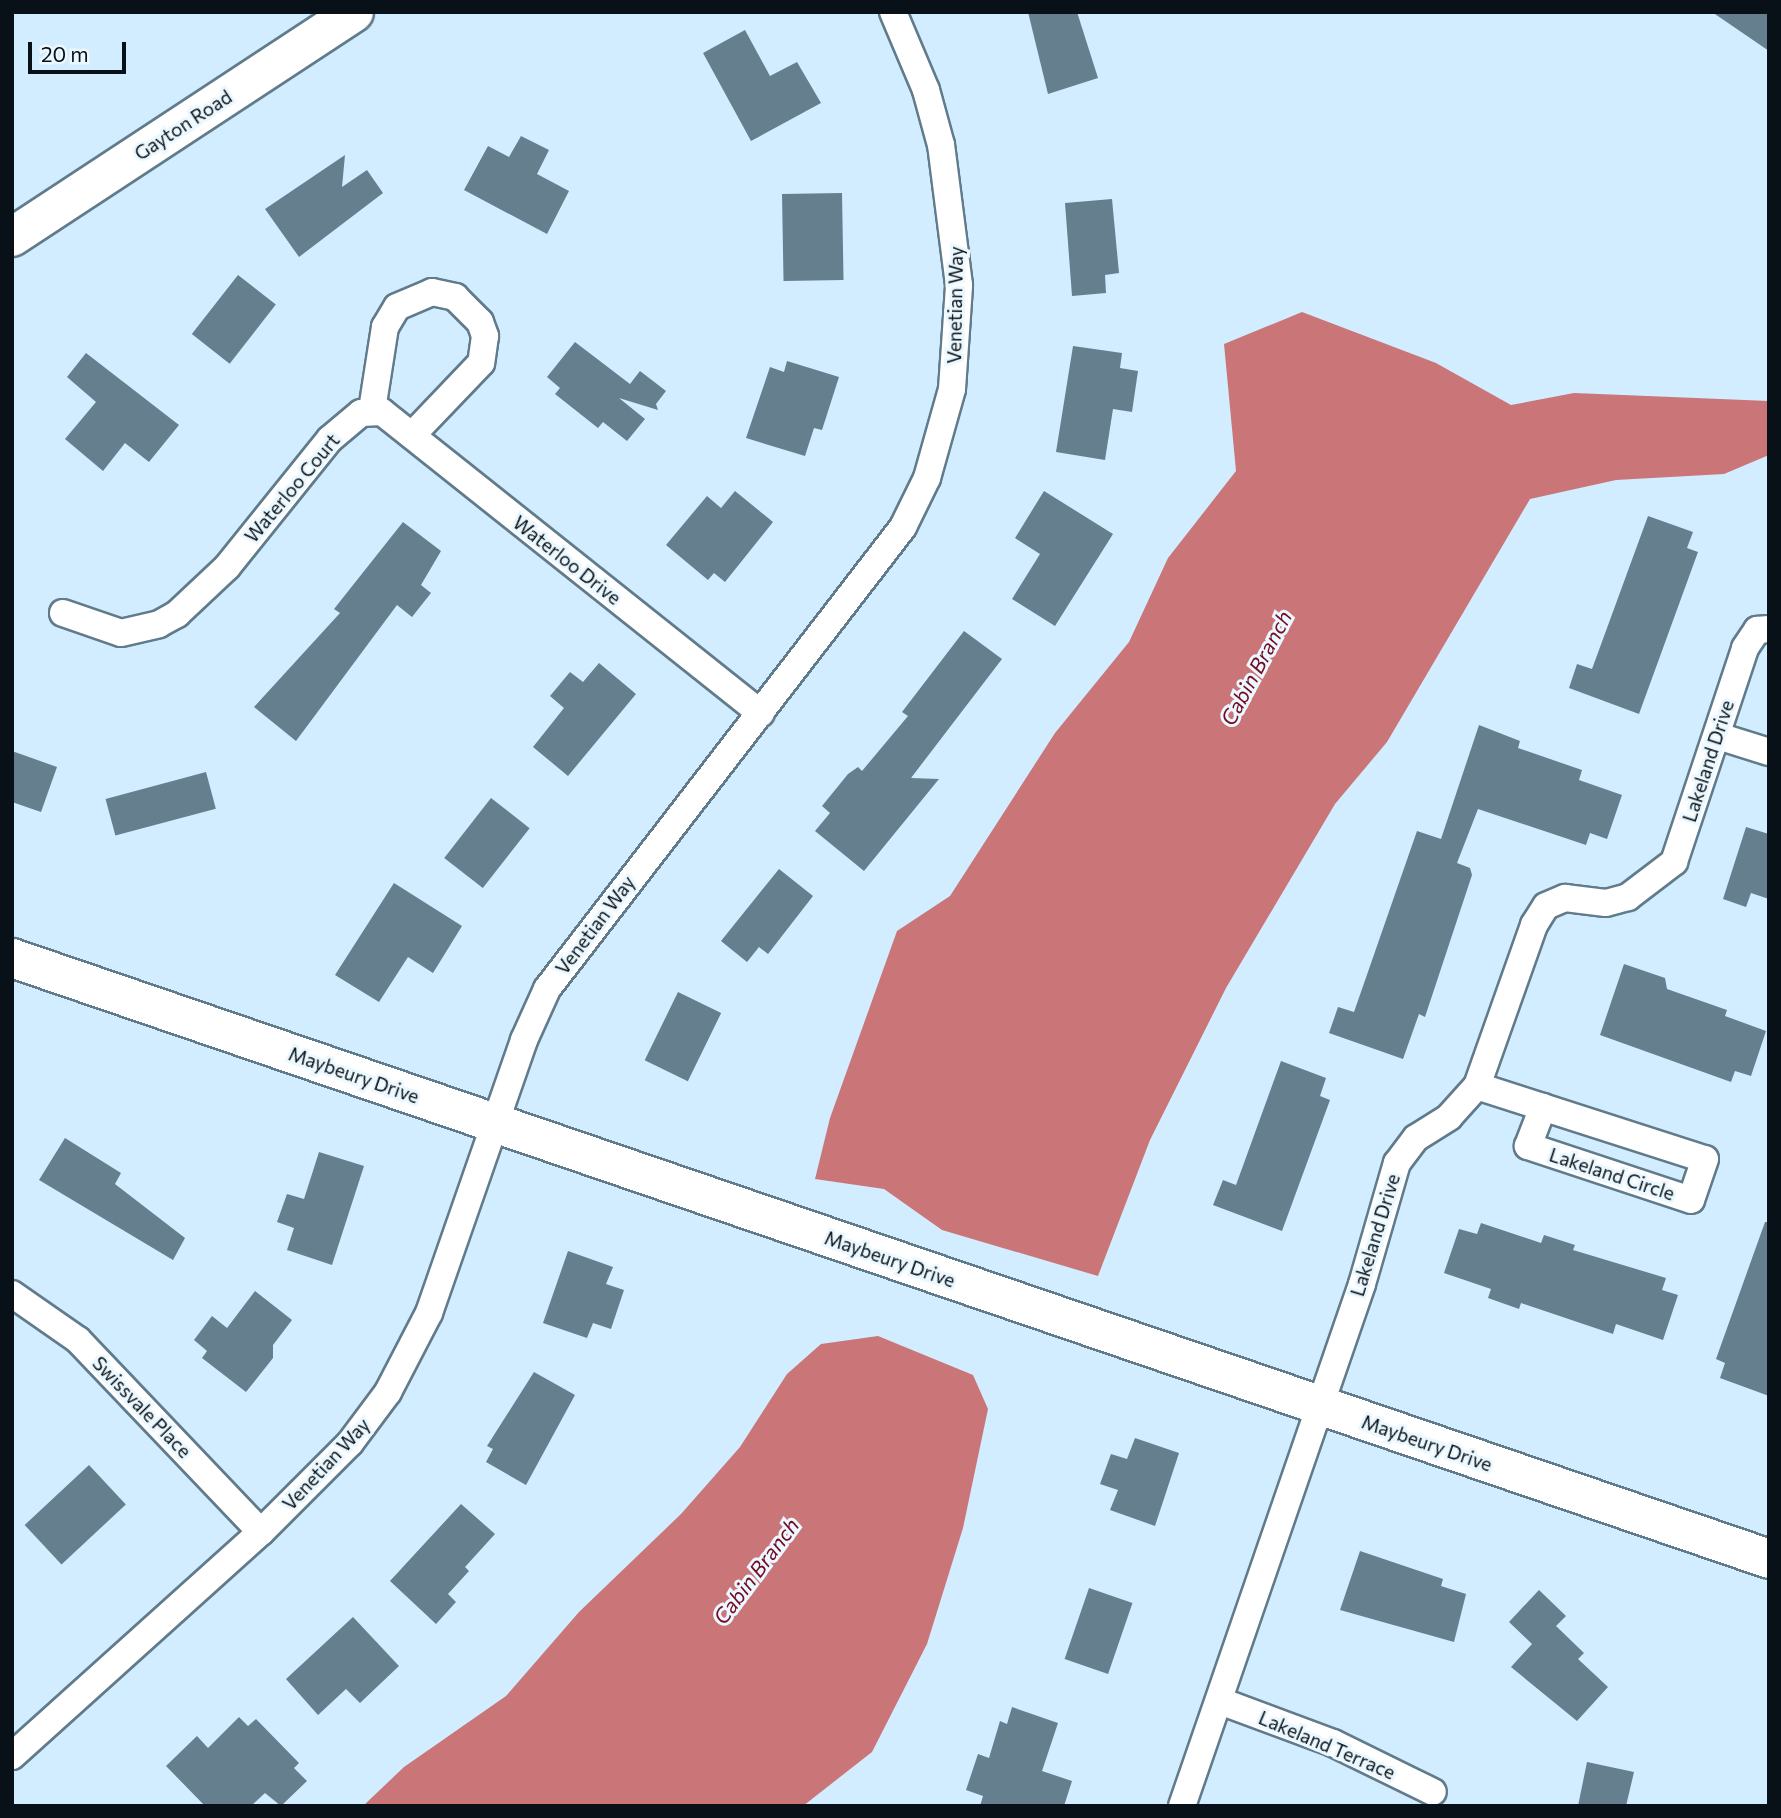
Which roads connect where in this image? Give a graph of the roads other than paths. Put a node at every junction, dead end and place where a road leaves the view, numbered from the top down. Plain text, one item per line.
1 (355, 12) edge
2 (893, 12) edge
3 (12, 237) edge
4 (372, 411) junction
5 (414, 433) junction
6 (63, 613) dead end
7 (1763, 629) edge
8 (761, 713) junction
9 (1718, 736) junction
10 (1769, 752) edge
11 (12, 958) edge
12 (1477, 1086) junction
13 (1543, 1107) junction
14 (495, 1124) junction
15 (12, 1294) edge
16 (1320, 1407) junction
17 (261, 1532) junction
18 (1769, 1559) edge
19 (1220, 1701) junction
20 (12, 1756) edge
21 (1433, 1792) dead end
22 (1182, 1806) edge

1 - 3 street, Gayton Road
2 - 8 street, Venetian Way
4 - 5 street, Waterloo Drive
4 - 5 street
4 - 6 street, Waterloo Court
5 - 8 street, Waterloo Drive
7 - 9 street, Lakeland Drive
8 - 14 street, Venetian Way
9 - 10 street
9 - 12 street, Lakeland Drive
11 - 14 street, Maybeury Drive
12 - 13 street, Lakeland Circle
12 - 16 street, Lakeland Drive
13 - 13 street, Lakeland Circle
14 - 16 street, Maybeury Drive
14 - 17 street, Venetian Way
15 - 17 street, Swissvale Place
16 - 18 street, Maybeury Drive
16 - 19 street, Lakeland Drive
17 - 20 street, Venetian Way
19 - 21 street, Lakeland Terrace
19 - 22 street, Lakeland Drive

